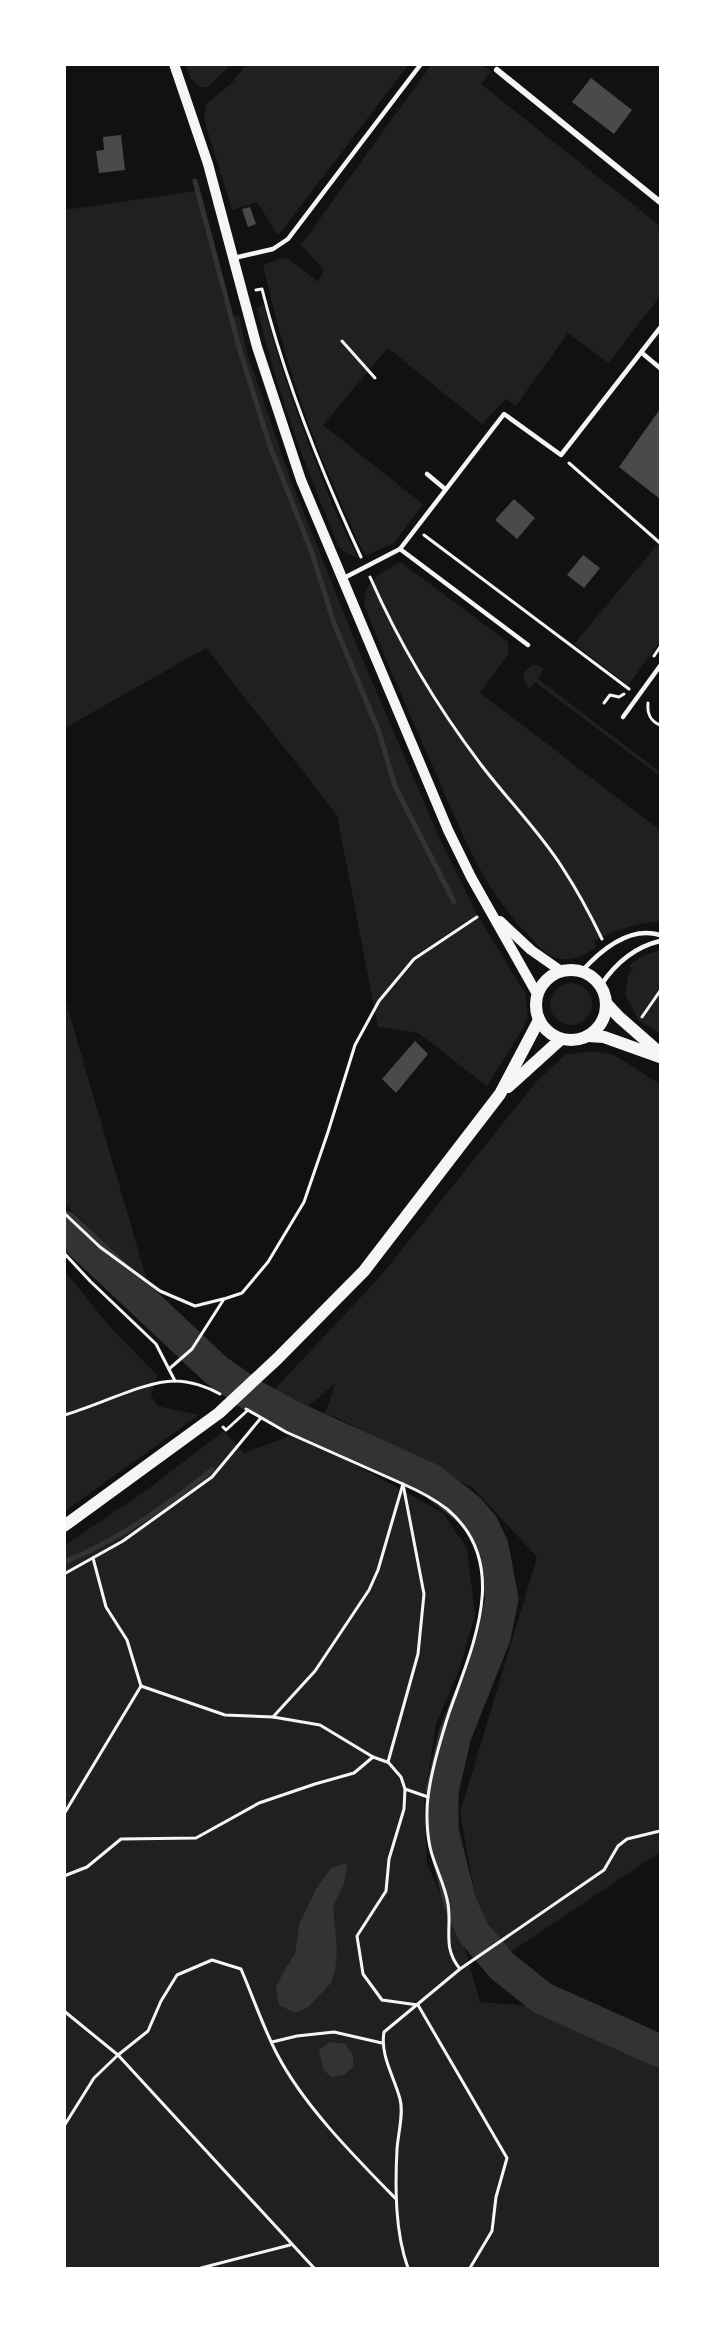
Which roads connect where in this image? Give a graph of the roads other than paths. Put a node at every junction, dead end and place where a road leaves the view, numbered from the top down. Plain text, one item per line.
1 (174, 64) edge
2 (421, 64) edge
3 (492, 64) edge
4 (497, 70) joint
5 (660, 201) edge
6 (234, 258) junction
7 (660, 328) edge
8 (642, 353) junction
9 (660, 368) edge
10 (427, 474) dead end
11 (445, 489) junction
12 (400, 549) junction
13 (341, 579) junction
14 (528, 645) dead end
15 (660, 666) edge
16 (623, 717) dead end
17 (490, 910) junction
18 (660, 935) edge
19 (660, 941) edge
20 (561, 971) junction
21 (582, 971) junction
22 (601, 985) junction
23 (537, 994) junction
24 (607, 1004) junction
25 (539, 1020) junction
26 (588, 1036) junction
27 (561, 1039) junction
28 (660, 1055) edge
29 (500, 1094) junction
30 (64, 1526) edge

1 - 6 street
2 - 6 lane
3 - 4 lane
4 - 5 street
6 - 13 street
7 - 8 lane
8 - 9 lane
8 - 11 lane
10 - 11 lane
11 - 12 lane
12 - 13 lane
12 - 14 lane
13 - 17 street
15 - 16 lane
17 - 20 street
17 - 23 street
18 - 21 lane
19 - 22 lane
20 - 21 main road
20 - 23 main road
21 - 22 main road
22 - 24 main road
23 - 25 main road
24 - 26 main road
24 - 28 main road
25 - 27 main road
25 - 29 main road
26 - 27 main road
26 - 28 main road
27 - 29 main road
29 - 30 main road

